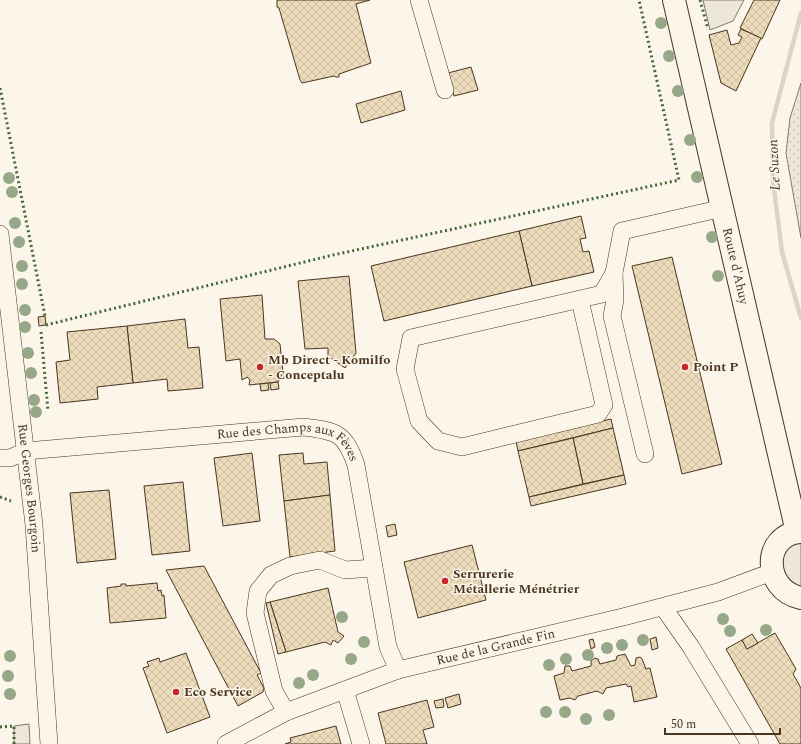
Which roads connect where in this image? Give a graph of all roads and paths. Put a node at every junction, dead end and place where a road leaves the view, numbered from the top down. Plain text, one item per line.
1 (419, 0) edge
2 (674, 0) edge
3 (445, 90) dead end
4 (723, 208) junction
5 (0, 234) edge
6 (1, 253) edge
7 (614, 273) junction
8 (580, 300) junction
9 (26, 451) junction
10 (645, 454) dead end
11 (0, 458) edge
12 (799, 532) edge
13 (374, 568) junction
14 (772, 572) junction
15 (801, 598) edge
16 (663, 606) junction
17 (398, 670) junction
18 (345, 690) junction
19 (286, 712) junction
20 (49, 744) edge
21 (226, 744) edge
22 (361, 744) edge
23 (750, 744) edge

1 - 3 street
2 - 4 main road, Route d'Ahuy
4 - 7 street
4 - 12 main road, Route d'Ahuy
5 - 6 street, Rue Georges Bourgoin
6 - 9 street, Rue Georges Bourgoin
7 - 8 street
7 - 10 street
8 - 8 street
9 - 11 street, Rue des Champs aux Fèves
9 - 13 street, Rue des Champs aux Fèves
9 - 20 street, Rue Georges Bourgoin
12 - 14 main road
13 - 17 street, Rue des Champs aux Fèves
13 - 19 street
14 - 15 main road
14 - 16 street, Rue de la Grande Fin
16 - 17 street, Rue de la Grande Fin
16 - 23 street
17 - 18 street, Rue de la Grande Fin
18 - 19 street, Rue de la Grande Fin
18 - 22 street
19 - 21 street, Rue de la Grande Fin

